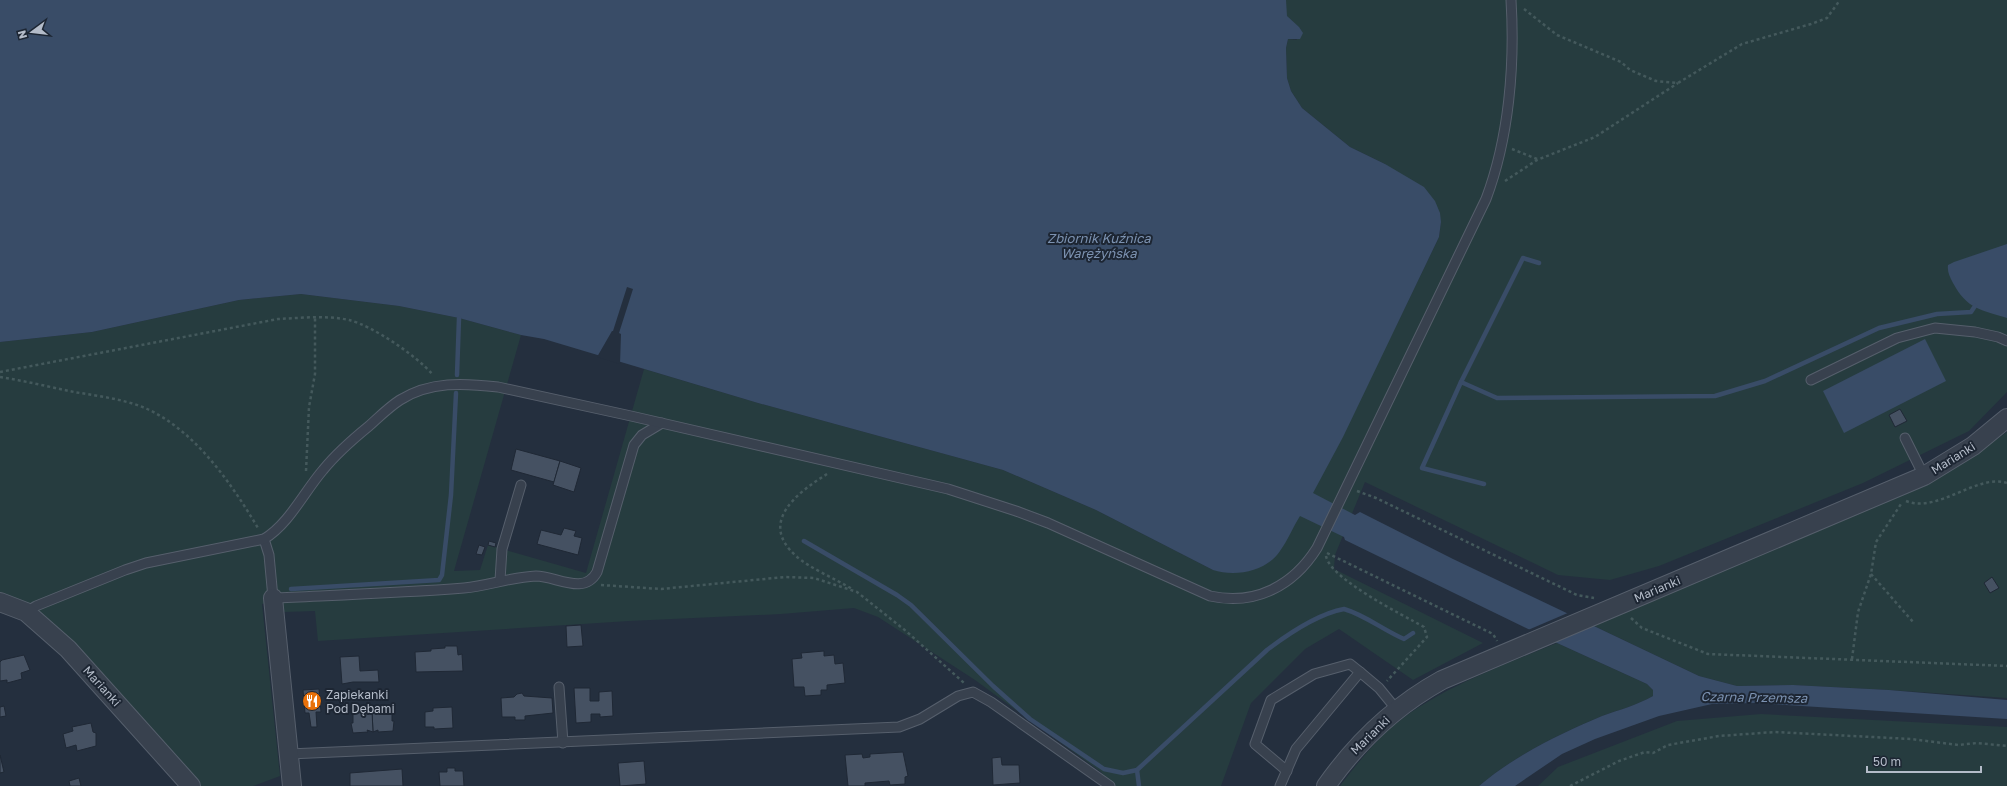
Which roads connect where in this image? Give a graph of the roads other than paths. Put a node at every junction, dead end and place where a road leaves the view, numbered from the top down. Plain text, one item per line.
1 (1514, 2) edge
2 (2007, 341) edge
3 (1811, 380) dead end
4 (2007, 418) edge
5 (662, 423) junction
6 (1905, 438) dead end
7 (1924, 476) junction
8 (521, 485) dead end
9 (264, 539) junction
10 (500, 580) junction
11 (273, 598) junction
12 (0, 602) edge
13 (26, 612) junction
14 (1360, 672) junction
15 (559, 687) dead end
16 (1397, 710) junction
17 (563, 742) junction
18 (289, 754) junction
19 (1287, 771) junction
20 (191, 786) edge
21 (292, 786) edge
22 (1110, 786) edge
23 (1280, 786) edge
24 (1326, 786) edge

1 - 5 lane
2 - 3 lane
4 - 7 street, Marianki
5 - 9 lane
5 - 10 lane
6 - 7 lane
7 - 16 street, Marianki
8 - 10 lane
9 - 11 lane
9 - 13 lane
10 - 11 lane
11 - 18 street
12 - 13 street, Marianki
13 - 20 street, Marianki
14 - 16 lane
14 - 19 lane
14 - 19 lane
15 - 17 lane
16 - 24 street, Marianki
17 - 18 lane
17 - 22 lane
18 - 21 street
19 - 23 lane

